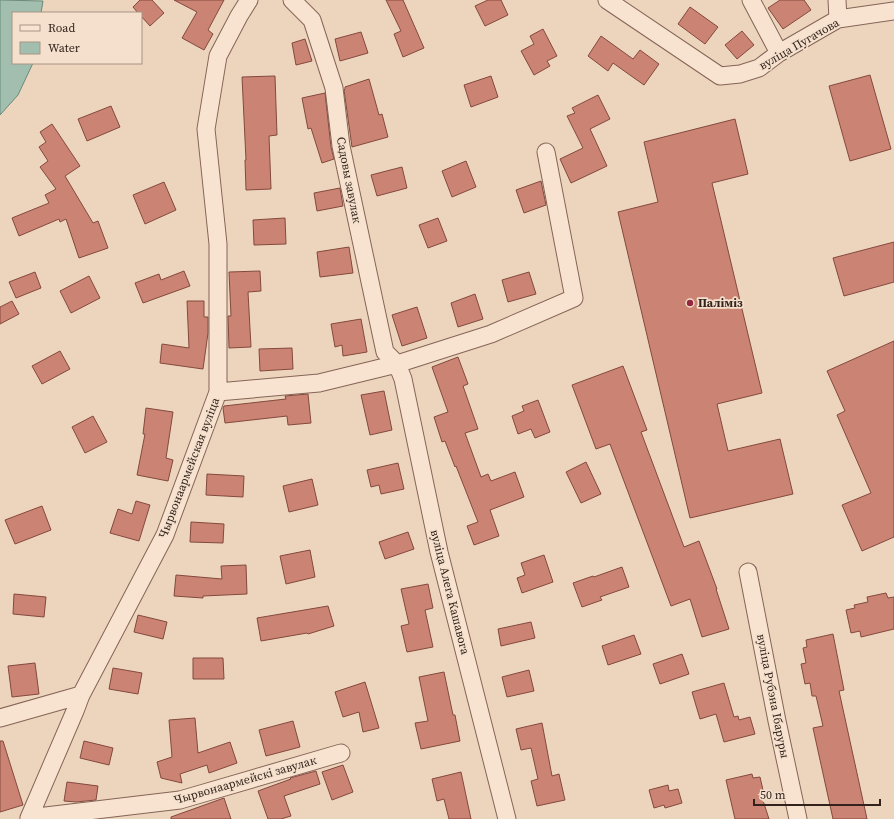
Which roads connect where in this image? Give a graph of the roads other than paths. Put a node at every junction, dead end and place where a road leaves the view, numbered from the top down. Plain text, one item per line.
1 (249, 0) edge
2 (292, 0) edge
3 (607, 0) edge
4 (751, 0) edge
5 (837, 0) edge
6 (894, 11) edge
7 (838, 19) junction
8 (779, 53) junction
9 (546, 152) dead end
10 (397, 364) junction
11 (218, 392) junction
12 (748, 572) dead end
13 (81, 695) junction
14 (0, 718) edge
15 (341, 753) dead end
16 (30, 818) edge
17 (507, 819) edge
18 (798, 819) edge

1 - 11 street, Чырвонаармейская вуліца
2 - 10 street, Садовы завулак
3 - 8 street, вуліца Пугачова
4 - 8 street
5 - 7 street
6 - 7 street, вуліца Пугачова
7 - 8 street, вуліца Пугачова
9 - 10 street
10 - 11 street
10 - 17 street, вуліца Алега Кашавога
11 - 13 street, Чырвонаармейская вуліца
12 - 18 street, вуліца Рубэна Ібаруры
13 - 14 street
13 - 16 street, Чырвонаармейская вуліца
15 - 16 street, Чырвонаармейскі завулак

